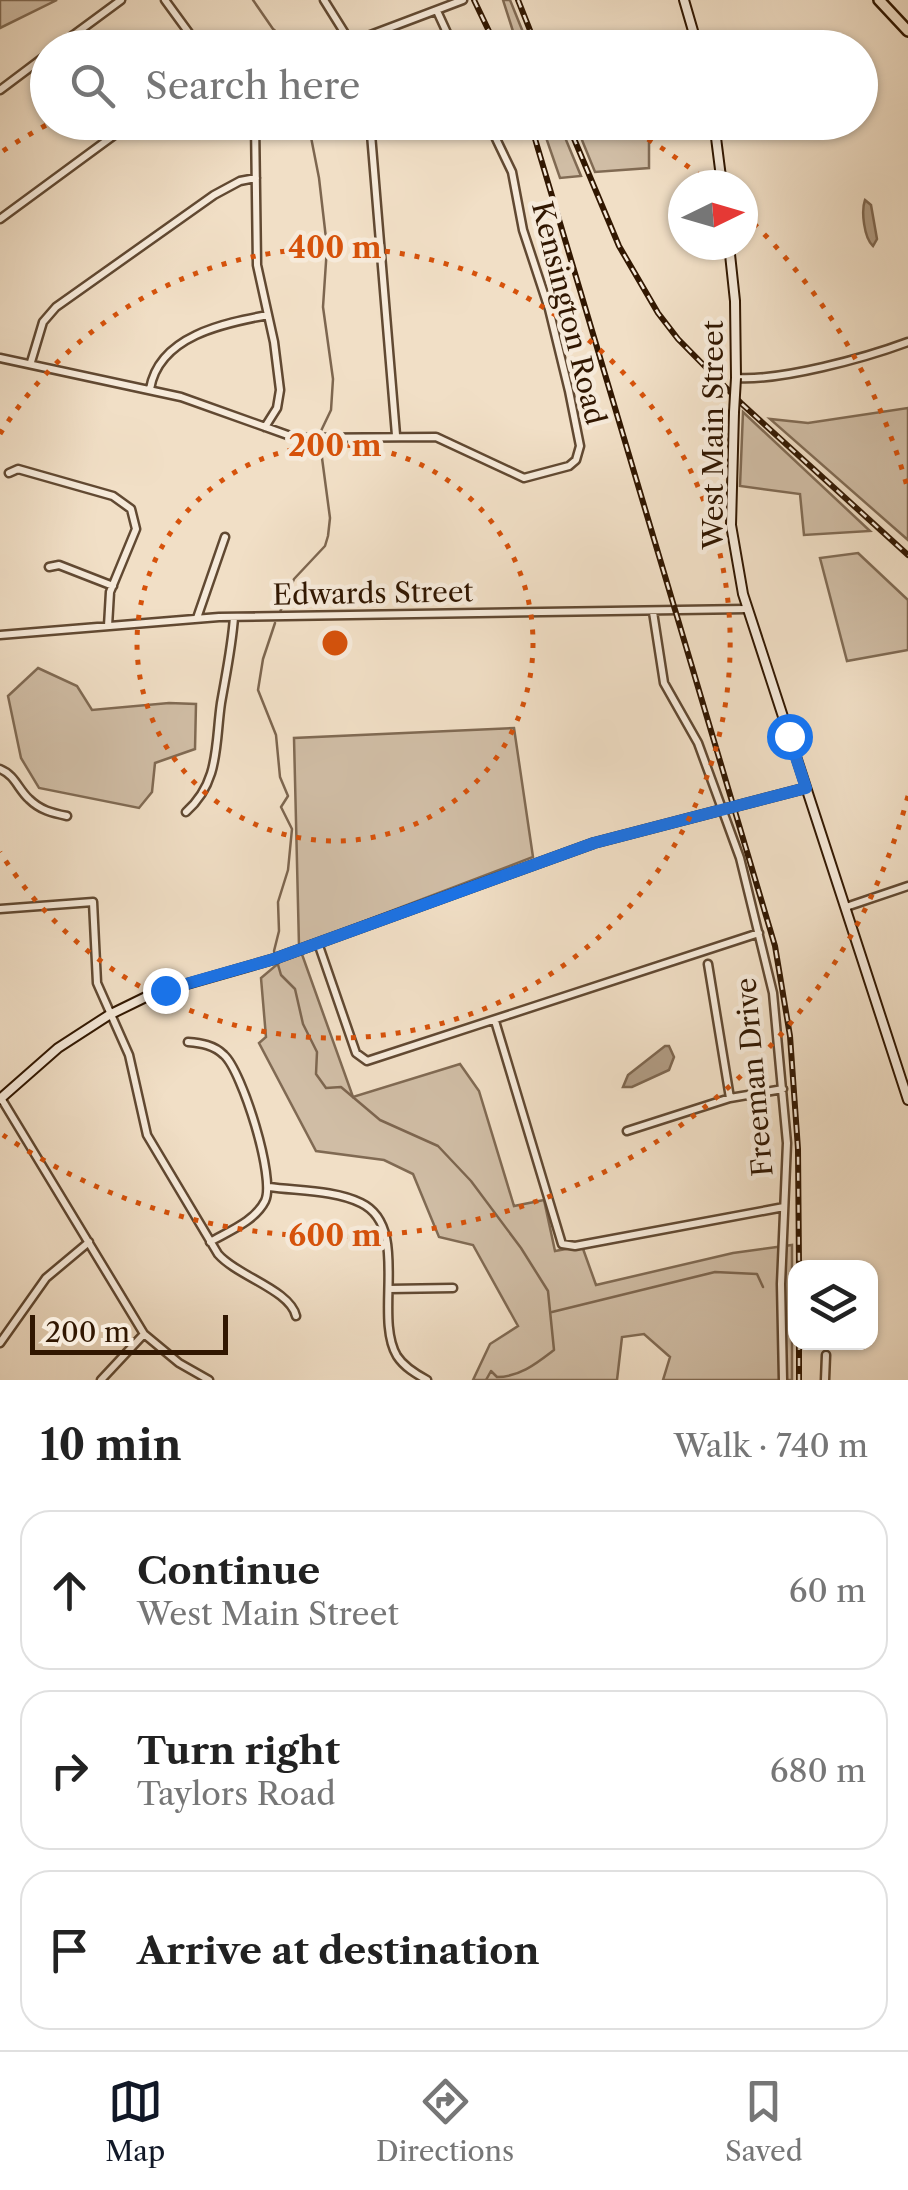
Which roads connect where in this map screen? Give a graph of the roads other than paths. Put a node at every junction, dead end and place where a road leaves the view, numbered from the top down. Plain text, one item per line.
1 (121, 0) edge
2 (165, 0) edge
3 (324, 0) edge
4 (463, 0) edge
5 (684, 0) edge
6 (879, 0) edge
7 (437, 11) junction
8 (80, 30) edge
9 (187, 30) edge
10 (343, 30) edge
11 (390, 30) edge
12 (446, 30) edge
13 (693, 30) edge
14 (908, 31) edge
15 (30, 68) edge
16 (0, 90) edge
17 (107, 140) edge
18 (255, 140) edge
19 (371, 140) edge
20 (497, 140) edge
21 (716, 140) edge
22 (720, 170) edge
23 (256, 178) junction
24 (0, 218) edge
25 (731, 260) edge
26 (268, 314) junction
27 (908, 342) edge
28 (0, 358) edge
29 (31, 362) junction
30 (736, 378) junction
31 (150, 389) junction
32 (265, 427) junction
33 (396, 435) junction
34 (9, 473) dead end
35 (225, 537) dead end
36 (49, 567) dead end
37 (113, 586) junction
38 (747, 609) junction
39 (653, 612) junction
40 (234, 617) junction
41 (198, 618) junction
42 (108, 626) junction
43 (0, 635) edge
44 (0, 770) edge
45 (806, 788) junction
46 (720, 808) junction
47 (186, 812) dead end
48 (66, 816) dead end
49 (908, 886) edge
50 (846, 907) junction
51 (0, 910) edge
52 (759, 933) junction
53 (318, 943) junction
54 (708, 964) dead end
55 (110, 1015) junction
56 (495, 1021) junction
57 (188, 1042) dead end
58 (783, 1089) junction
59 (0, 1098) edge
60 (730, 1098) junction
61 (908, 1100) edge
62 (626, 1132) dead end
63 (269, 1188) junction
64 (784, 1208) junction
65 (89, 1242) junction
66 (210, 1242) junction
67 (389, 1288) junction
68 (453, 1288) dead end
69 (296, 1316) dead end
70 (144, 1334) junction
71 (0, 1343) edge
72 (826, 1354) dead end
73 (101, 1380) edge
74 (208, 1380) edge
75 (427, 1380) edge
76 (783, 1380) edge
77 (825, 1380) edge

1 - 8 street
2 - 9 street
3 - 10 street
4 - 7 street
5 - 13 street
6 - 14 main road
7 - 11 street
7 - 12 street
15 - 16 street
17 - 24 street
18 - 23 street
19 - 33 street
20 - 33 street, Kensington Road
21 - 22 street
23 - 26 street
23 - 29 street
25 - 30 street, West Main Street
26 - 31 street
26 - 32 street
27 - 30 street
28 - 29 street, Kensington Road
29 - 31 street, Kensington Road
30 - 38 street, West Main Street, bridge
31 - 32 street, Kensington Road
32 - 33 street, Kensington Road
34 - 37 street
35 - 41 street
36 - 37 street
37 - 42 street
38 - 39 street, Edwards Street
38 - 45 street, West Main Street
39 - 40 street, Edwards Street
39 - 46 street, Freeman Drive
40 - 41 street, Edwards Street
40 - 47 street
41 - 42 street, Edwards Street
42 - 43 street, Edwards Street
44 - 48 street
45 - 46 street
45 - 50 street, West Main Street
46 - 52 street, Freeman Drive
46 - 53 street
49 - 50 street
50 - 61 street, West Main Street
51 - 55 street
52 - 56 street
52 - 58 street, Freeman Drive
53 - 55 street
53 - 56 street
54 - 60 street
55 - 59 street
55 - 66 street
56 - 64 street
57 - 63 street
58 - 60 street
58 - 64 street, Freeman Drive
59 - 65 street
60 - 62 street
63 - 66 street
63 - 67 street
64 - 76 street, Freeman Drive
65 - 70 street
65 - 71 street
66 - 69 street
67 - 68 street
67 - 75 street
70 - 73 street
70 - 74 street
72 - 77 street

